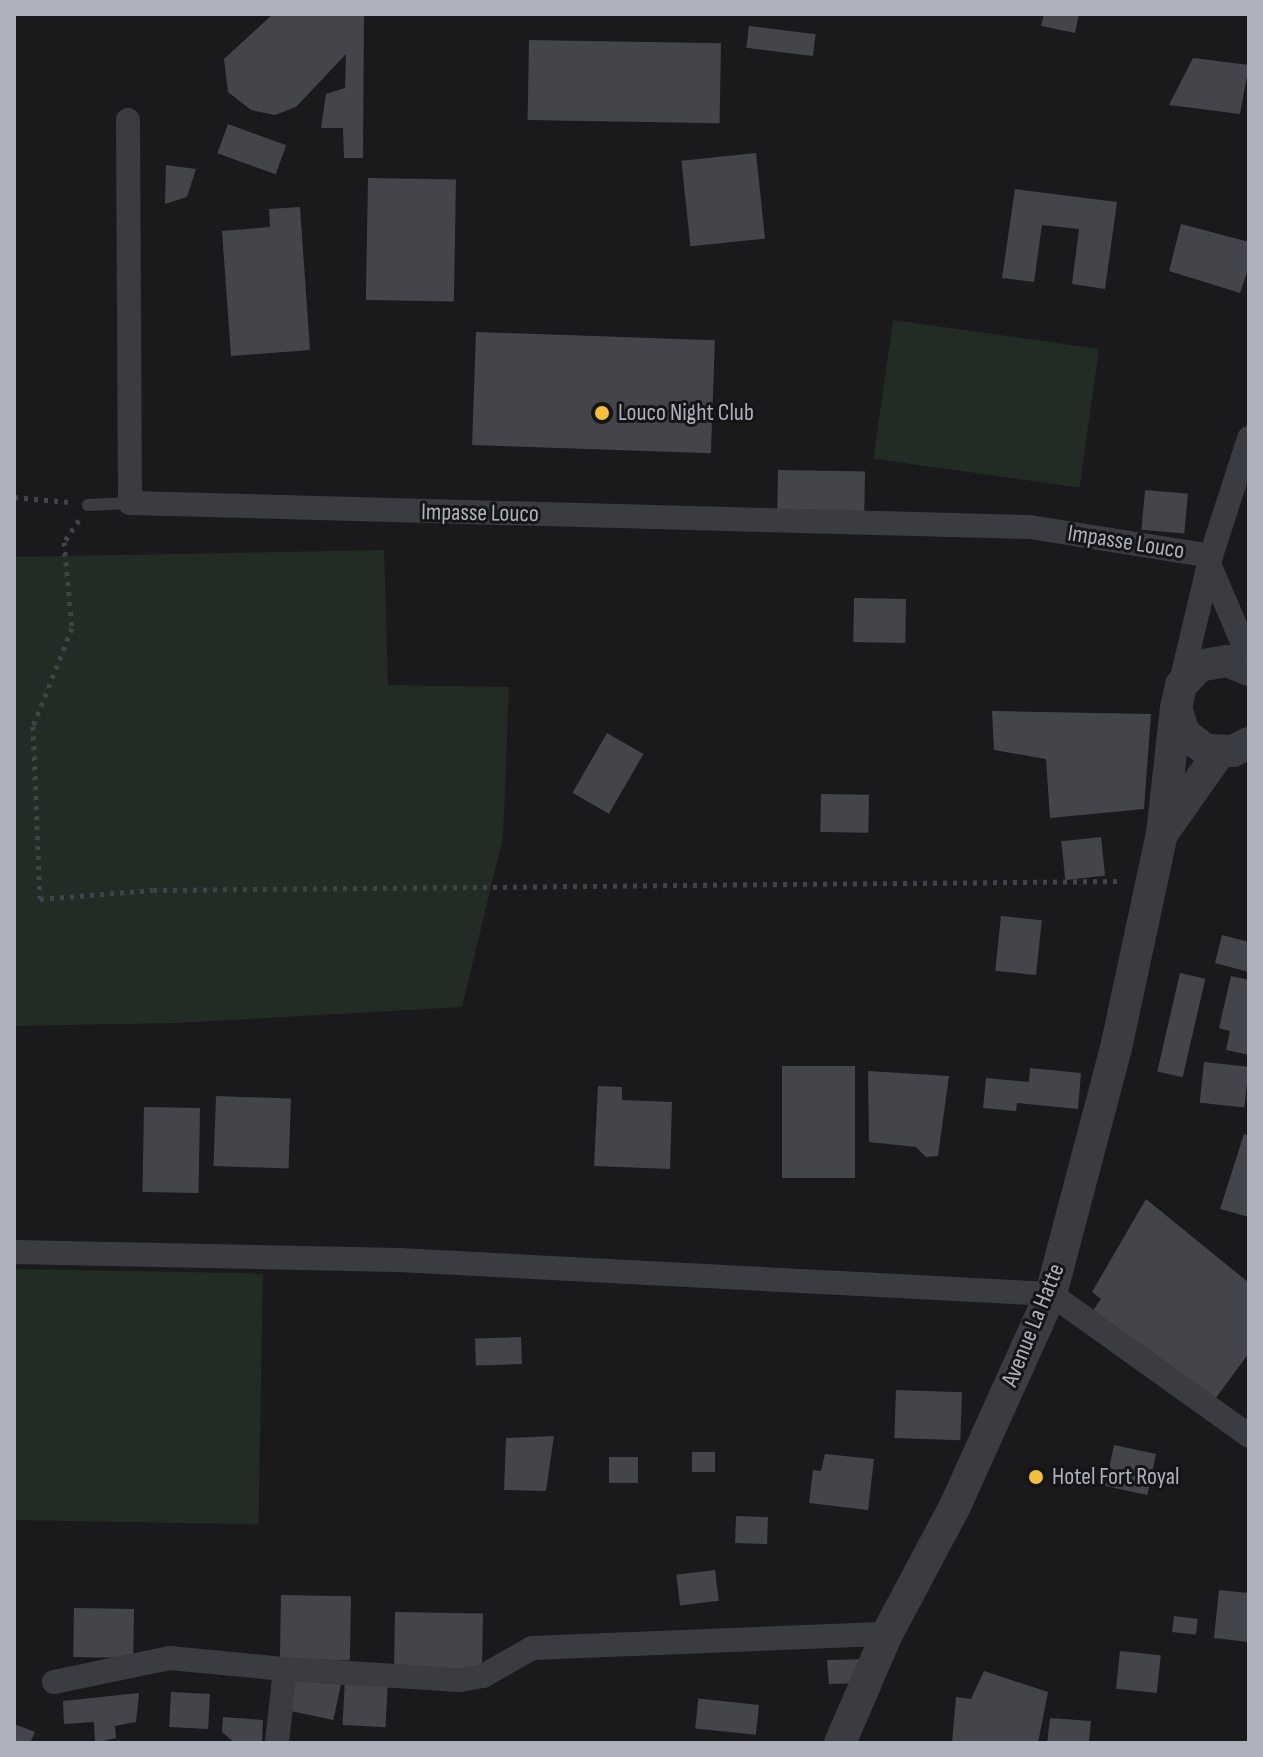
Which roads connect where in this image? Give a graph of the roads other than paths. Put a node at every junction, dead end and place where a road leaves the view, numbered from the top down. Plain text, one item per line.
1 (128, 120) dead end
2 (1249, 438) edge
3 (130, 503) junction
4 (88, 505) road end
5 (1210, 560) junction
6 (1249, 658) edge
7 (1249, 670) edge
8 (1176, 703) junction
9 (1241, 747) edge
10 (1162, 834) junction
11 (14, 1252) edge
12 (1051, 1294) junction
13 (1249, 1436) edge
14 (887, 1634) junction
15 (285, 1669) junction
16 (54, 1682) dead end
17 (277, 1743) edge
18 (840, 1743) edge

1 - 3 street
2 - 5 street
3 - 4 lane
3 - 5 street, Impasse Louco
5 - 6 street
5 - 8 street
7 - 8 street
8 - 9 street
8 - 10 street, Avenue La Hatte
9 - 10 street, Avenue La Hatte
10 - 12 street, Avenue La Hatte
11 - 12 street
12 - 13 street
12 - 14 street, Avenue La Hatte
14 - 15 street
14 - 18 street, Avenue La Hatte
15 - 16 street
15 - 17 street

